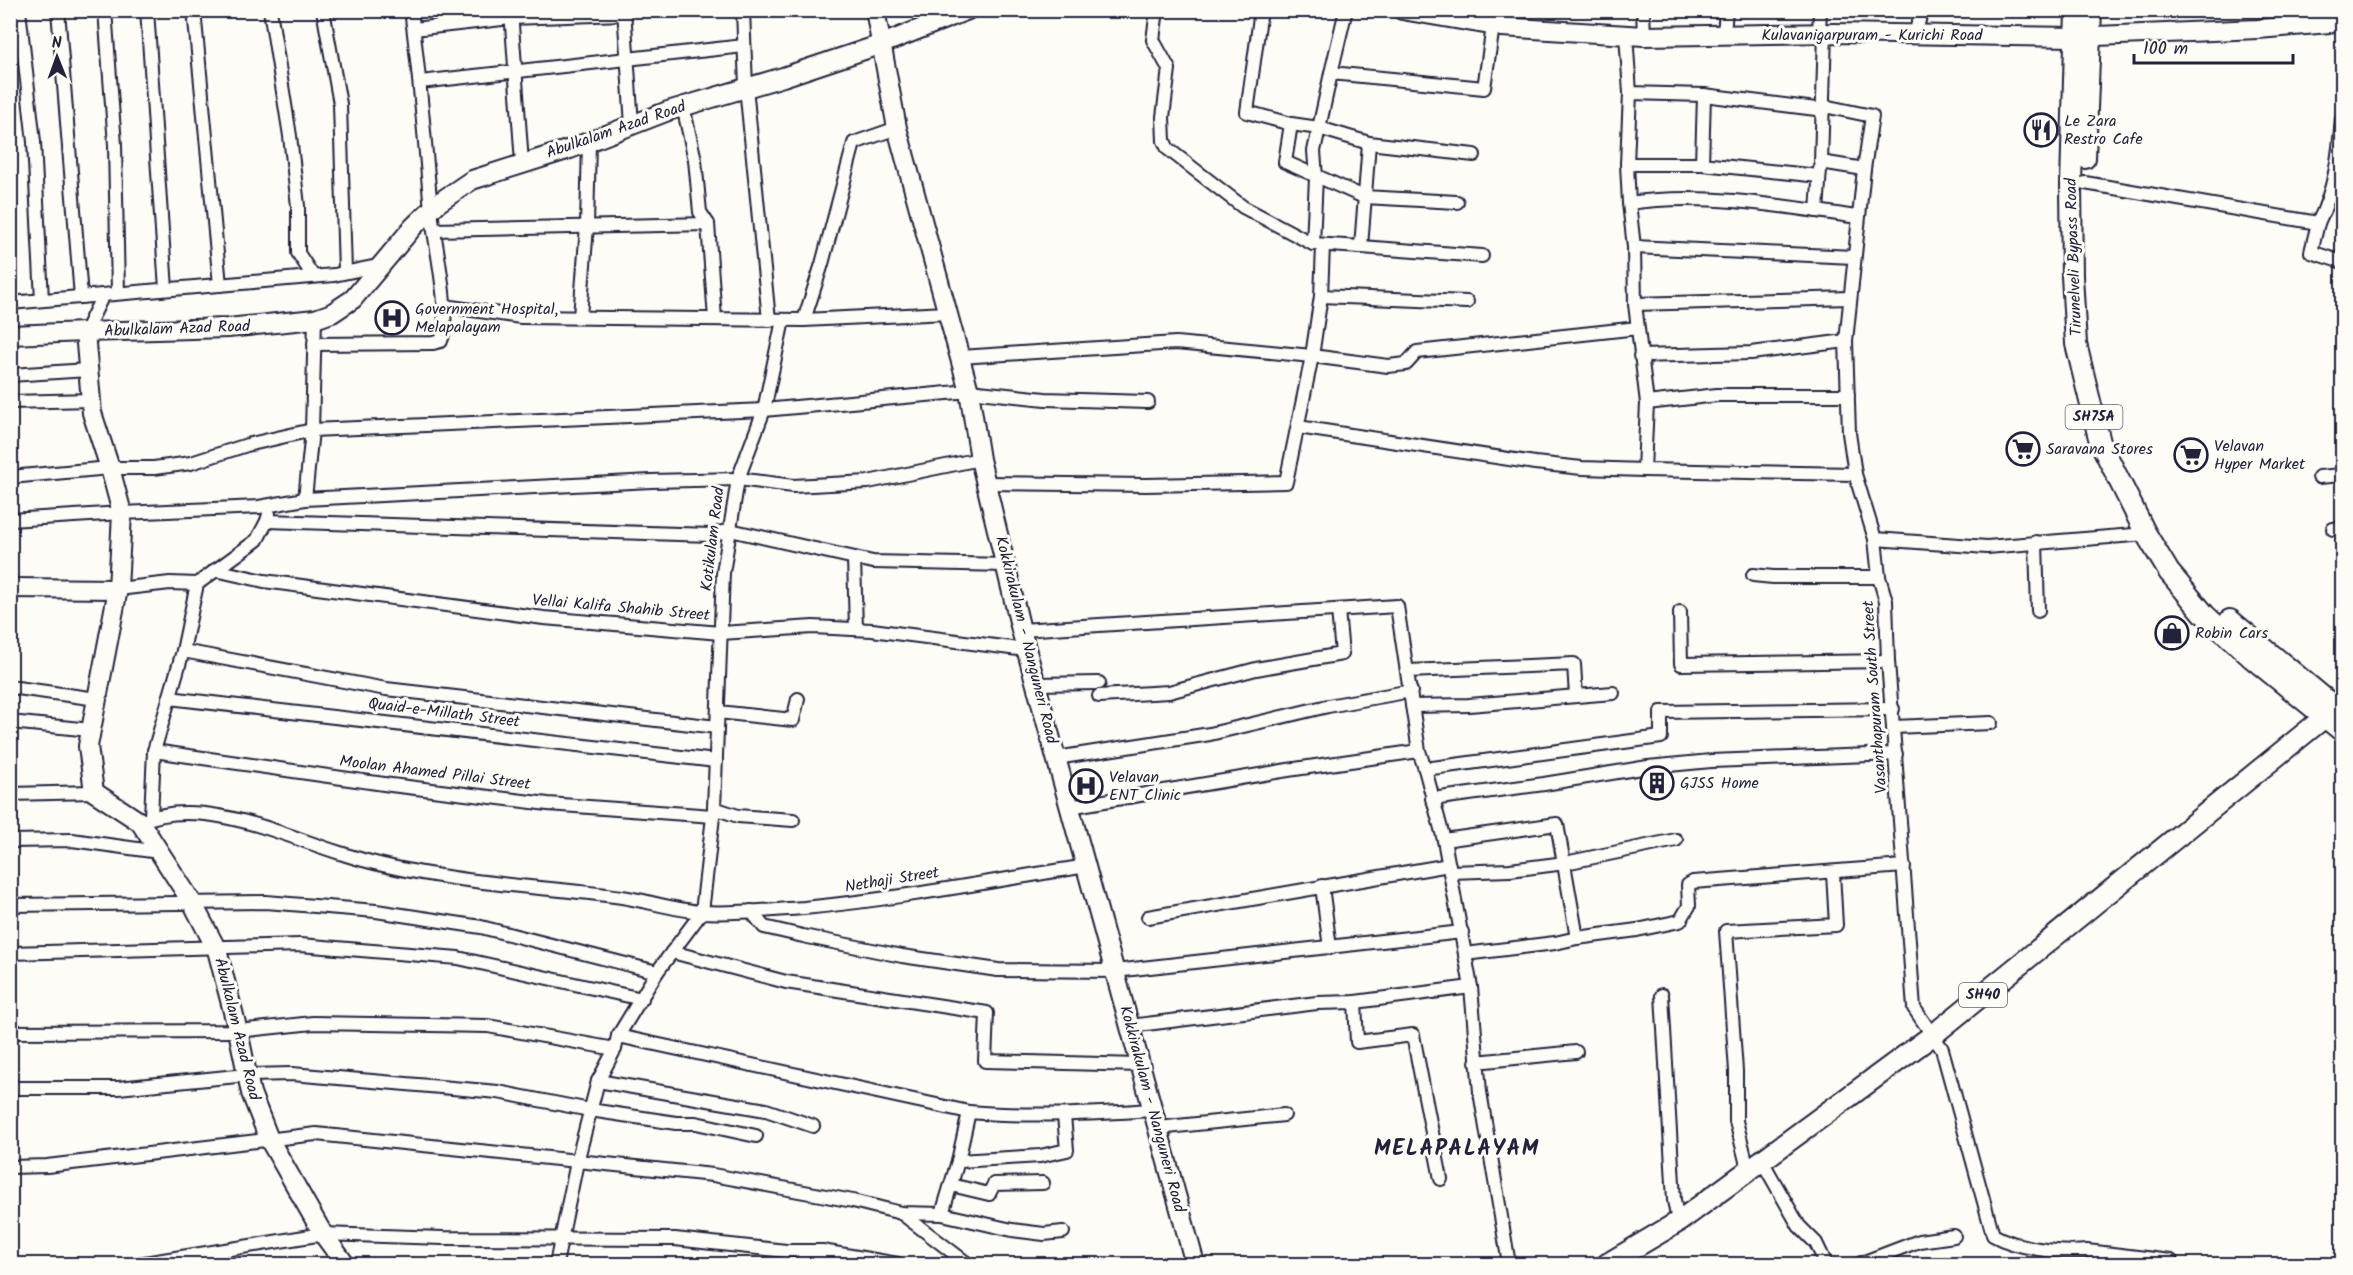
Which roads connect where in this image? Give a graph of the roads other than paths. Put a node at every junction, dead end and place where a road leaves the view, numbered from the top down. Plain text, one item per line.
1 (19, 10) edge
2 (58, 10) edge
3 (105, 10) edge
4 (147, 10) edge
5 (195, 10) edge
6 (270, 10) edge
7 (323, 10) edge
8 (411, 10) edge
9 (624, 10) edge
10 (743, 10) edge
11 (875, 10) edge
12 (968, 10) edge
13 (1157, 10) edge
14 (1261, 10) edge
15 (1346, 10) edge
16 (1402, 10) edge
17 (1643, 10) edge
18 (1726, 10) edge
19 (1820, 10) edge
20 (1922, 10) edge
21 (2076, 10) edge
22 (2091, 10) edge
23 (511, 14) edge
24 (2343, 22) edge
25 (1493, 26) junction
26 (414, 29) junction
27 (1822, 33) junction
28 (1724, 34) junction
29 (1915, 34) junction
30 (1635, 35) junction
31 (2082, 37) junction
32 (882, 44) junction
33 (744, 46) junction
34 (627, 58) junction
35 (516, 72) junction
36 (1331, 73) junction
37 (420, 82) junction
38 (746, 87) junction
39 (1630, 93) junction
40 (1704, 95) junction
41 (683, 106) junction
42 (1824, 108) junction
43 (2343, 118) edge
44 (1291, 124) junction
45 (632, 125) junction
46 (897, 128) junction
47 (1319, 128) junction
48 (589, 142) junction
49 (1369, 143) junction
50 (1474, 155) dead end
51 (1821, 162) junction
52 (522, 163) junction
53 (1627, 164) junction
54 (1702, 164) junction
55 (1864, 169) junction
56 (1819, 176) junction
57 (1316, 177) junction
58 (2085, 183) junction
59 (1364, 197) junction
60 (1457, 202) dead end
61 (1629, 203) junction
62 (431, 209) junction
63 (1817, 211) junction
64 (1857, 217) junction
65 (2318, 223) junction
66 (708, 224) junction
67 (587, 226) junction
68 (434, 230) junction
69 (1318, 245) junction
70 (1361, 247) junction
71 (1634, 247) junction
72 (1482, 255) dead end
73 (1854, 257) junction
74 (2343, 261) edge
75 (383, 264) junction
76 (345, 272) junction
77 (313, 276) junction
78 (220, 285) junction
79 (166, 289) junction
80 (118, 293) junction
81 (103, 295) junction
82 (1321, 296) junction
83 (81, 297) junction
84 (1851, 298) junction
85 (42, 300) junction
86 (1467, 302) dead end
87 (10, 303) edge
88 (1635, 304) junction
89 (444, 306) junction
90 (947, 313) junction
91 (580, 317) junction
92 (315, 319) junction
93 (714, 319) junction
94 (769, 320) junction
95 (783, 320) junction
96 (804, 320) junction
97 (1638, 328) junction
98 (85, 332) junction
99 (10, 335) edge
100 (1846, 341) junction
101 (314, 344) junction
102 (1312, 356) junction
103 (1640, 356) junction
104 (960, 357) junction
105 (88, 370) junction
106 (10, 375) edge
107 (969, 391) junction
108 (1848, 395) junction
109 (91, 400) junction
110 (10, 402) edge
111 (1148, 402) dead end
112 (1647, 404) junction
113 (764, 410) junction
114 (1298, 428) junction
115 (312, 430) junction
116 (980, 459) junction
117 (110, 468) junction
118 (1644, 470) junction
119 (1855, 474) junction
120 (2343, 475) edge
121 (10, 477) edge
122 (2319, 477) dead end
123 (738, 479) junction
124 (986, 483) junction
125 (305, 500) junction
126 (270, 506) junction
127 (122, 513) junction
128 (10, 520) edge
129 (267, 522) junction
130 (730, 530) junction
131 (2146, 534) junction
132 (1875, 539) junction
133 (2036, 542) junction
134 (854, 558) junction
135 (1006, 565) junction
136 (215, 570) junction
137 (1753, 575) dead end
138 (1879, 577) junction
139 (197, 584) junction
140 (10, 588) edge
141 (118, 589) junction
142 (1338, 610) junction
143 (2038, 611) dead end
144 (1680, 612) dead end
145 (856, 629) junction
146 (1021, 630) junction
147 (721, 633) junction
148 (1026, 650) junction
149 (183, 651) junction
150 (1888, 661) junction
151 (1408, 671) junction
152 (1036, 684) junction
153 (10, 687) edge
154 (1411, 691) junction
155 (1613, 693) dead end
156 (1576, 696) junction
157 (169, 698) junction
158 (97, 699) junction
159 (798, 699) dead end
160 (1412, 706) junction
161 (1893, 709) junction
162 (2337, 711) edge
163 (718, 712) junction
164 (10, 722) edge
165 (1991, 723) dead end
166 (717, 727) junction
167 (1893, 727) junction
168 (91, 730) junction
169 (2343, 730) edge
170 (154, 751) junction
171 (1419, 751) junction
172 (1896, 754) junction
173 (1056, 758) junction
174 (716, 761) junction
175 (1425, 769) junction
176 (94, 792) junction
177 (10, 794) edge
178 (1432, 799) junction
179 (1070, 807) junction
180 (713, 812) junction
181 (145, 819) junction
182 (793, 820) dead end
183 (1444, 840) junction
184 (1676, 840) dead end
185 (10, 841) edge
186 (159, 852) junction
187 (1565, 863) junction
188 (1086, 866) junction
189 (1904, 867) junction
190 (1450, 868) junction
191 (1833, 873) junction
192 (1322, 886) junction
193 (193, 904) junction
194 (10, 905) edge
195 (751, 911) junction
196 (702, 912) junction
197 (1148, 917) dead end
198 (1462, 932) junction
199 (1577, 938) junction
200 (216, 948) junction
201 (1330, 948) junction
202 (10, 952) edge
203 (672, 952) junction
204 (1465, 954) junction
205 (1114, 971) junction
206 (657, 972) junction
207 (1471, 987) junction
208 (1662, 995) dead end
209 (642, 999) junction
210 (1355, 1002) junction
211 (1130, 1026) junction
212 (238, 1031) junction
213 (10, 1032) edge
214 (1934, 1035) junction
215 (618, 1036) junction
216 (615, 1049) junction
217 (1576, 1052) dead end
218 (1476, 1062) junction
219 (1140, 1065) junction
220 (247, 1075) junction
221 (598, 1081) junction
222 (10, 1088) edge
223 (590, 1110) junction
224 (1153, 1110) junction
225 (969, 1112) junction
226 (1284, 1114) dead end
227 (1064, 1116) junction
228 (813, 1126) dead end
229 (1158, 1128) junction
230 (756, 1136) dead end
231 (269, 1139) junction
232 (958, 1161) junction
233 (576, 1162) junction
234 (1755, 1164) junction
235 (10, 1167) edge
236 (1441, 1179) dead end
237 (1043, 1183) dead end
238 (951, 1185) junction
239 (901, 1212) junction
240 (942, 1214) junction
241 (1678, 1222) junction
242 (1063, 1233) dead end
243 (323, 1234) junction
244 (1954, 1236) dead end
245 (561, 1238) junction
246 (2073, 1258) edge
247 (2171, 1261) dead end
248 (138, 1264) edge
249 (345, 1264) edge
250 (556, 1264) edge
251 (898, 1264) edge
252 (968, 1264) edge
253 (1195, 1264) edge
254 (1509, 1264) edge
255 (1607, 1264) edge
256 (1826, 1264) edge
257 (1859, 1264) edge

1 - 85 street
2 - 83 street
3 - 80 street
4 - 79 street
5 - 78 street
6 - 77 street
7 - 76 street
8 - 26 street
9 - 23 street
9 - 34 street
10 - 33 street
11 - 32 main road, Kokkirakulam - Nanguneri Road
12 - 32 main road
13 - 69 street
14 - 44 street
15 - 36 street
16 - 25 main road, Kulavanigarpuram - Kurichi Road
17 - 30 street
18 - 28 street
19 - 27 street
20 - 29 street
21 - 31 main road, Tirunelveli Bypass Road / SH75A
22 - 31 main road
23 - 26 street
23 - 35 street
24 - 31 main road, Kulavanigarpuram - Kurichi Road
25 - 30 main road, Kulavanigarpuram - Kurichi Road
25 - 36 street
26 - 37 street
27 - 28 main road, Kulavanigarpuram - Kurichi Road
27 - 29 main road, Kulavanigarpuram - Kurichi Road
27 - 42 street
28 - 30 main road, Kulavanigarpuram - Kurichi Road
29 - 31 main road, Kulavanigarpuram - Kurichi Road
30 - 39 street
31 - 58 main road
31 - 131 main road, Tirunelveli Bypass Road / SH75A
32 - 38 main road, Abulkalam Azad Road
32 - 46 main road, Kokkirakulam - Nanguneri Road
33 - 34 street
33 - 38 street
34 - 35 street
34 - 45 street
35 - 37 street
35 - 52 street
36 - 47 street
37 - 62 street
38 - 41 main road, Abulkalam Azad Road
38 - 94 street
39 - 40 street
39 - 53 street
40 - 42 street
40 - 54 street
41 - 45 main road, Abulkalam Azad Road
41 - 66 street
42 - 51 street
42 - 55 street, Vasanthapuram South Street
43 - 65 street
44 - 47 street
44 - 57 street
45 - 48 main road, Abulkalam Azad Road
46 - 90 main road, Kokkirakulam - Nanguneri Road
46 - 96 street
47 - 49 street
47 - 57 street
48 - 52 main road, Abulkalam Azad Road
48 - 67 street
49 - 50 street
49 - 59 street
51 - 55 street
51 - 56 street
52 - 62 main road, Abulkalam Azad Road
53 - 54 street
53 - 61 street
54 - 56 street
55 - 64 street, Vasanthapuram South Street
56 - 63 street
57 - 59 street
57 - 69 street
58 - 65 street
58 - 162 main road
59 - 60 street
59 - 70 street
61 - 63 street
61 - 71 street
62 - 68 street
62 - 75 main road, Abulkalam Azad Road
63 - 64 street
64 - 73 street, Vasanthapuram South Street
65 - 74 street
66 - 67 street
66 - 93 street
67 - 68 street
67 - 91 street
68 - 89 street
69 - 70 street
69 - 82 street
70 - 72 street
71 - 73 street
71 - 88 street
73 - 84 street, Vasanthapuram South Street
75 - 76 street
75 - 92 main road, Abulkalam Azad Road
76 - 77 street
77 - 78 street
78 - 79 street
79 - 80 street
80 - 81 street
81 - 83 street
81 - 98 street
82 - 86 street
82 - 102 street
83 - 85 street
84 - 88 street
84 - 100 street, Vasanthapuram South Street
85 - 87 street
88 - 97 street
89 - 91 street
89 - 101 street
90 - 96 street
90 - 104 main road, Kokkirakulam - Nanguneri Road
91 - 93 street
92 - 98 main road, Abulkalam Azad Road
92 - 101 street
93 - 94 street
94 - 95 street
95 - 96 street
95 - 113 street, Kotikulam Road
97 - 102 street
97 - 103 street
98 - 99 main road
98 - 105 main road, Abulkalam Azad Road
100 - 103 street
100 - 108 street, Vasanthapuram South Street
101 - 115 street
102 - 104 street
102 - 114 street
103 - 112 street
104 - 107 main road, Kokkirakulam - Nanguneri Road
105 - 106 street
105 - 109 main road, Abulkalam Azad Road
107 - 111 street
107 - 113 street
107 - 116 main road, Kokkirakulam - Nanguneri Road
108 - 112 street
108 - 119 street, Vasanthapuram South Street
109 - 110 street
109 - 117 main road, Abulkalam Azad Road
112 - 118 street
113 - 115 street
113 - 123 street, Kotikulam Road
114 - 118 street
114 - 124 street
115 - 117 street
115 - 125 street
116 - 123 street
116 - 124 main road, Kokkirakulam - Nanguneri Road
117 - 121 street
117 - 127 main road, Abulkalam Azad Road
118 - 119 street
119 - 132 street, Vasanthapuram South Street
120 - 122 street
123 - 125 street
123 - 130 street, Kotikulam Road
124 - 135 main road, Kokkirakulam - Nanguneri Road
125 - 126 street
126 - 127 street
126 - 129 street
127 - 128 street
127 - 141 main road, Abulkalam Azad Road
129 - 130 street
129 - 136 street
130 - 134 street
130 - 147 street, Kotikulam Road
131 - 133 street
131 - 162 main road, Tirunelveli Bypass Road / SH75A
132 - 133 street
132 - 138 street, Vasanthapuram South Street
133 - 143 street
134 - 135 street
134 - 145 street
135 - 146 main road, Kokkirakulam - Nanguneri Road
136 - 139 street
136 - 147 street, Vellai Kalifa Shahib Street
137 - 138 street
138 - 150 street, Vasanthapuram South Street
139 - 141 street
139 - 149 street
140 - 141 main road
141 - 158 main road, Abulkalam Azad Road
142 - 146 street
142 - 151 street
142 - 152 street
144 - 150 street
145 - 147 street, Vellai Kalifa Shahib Street
145 - 148 street, Vellai Kalifa Shahib Street
146 - 148 main road, Kokkirakulam - Nanguneri Road
147 - 163 street, Kotikulam Road
148 - 152 main road, Kokkirakulam - Nanguneri Road
149 - 157 street
149 - 166 street
150 - 161 street, Vasanthapuram South Street
151 - 154 street
151 - 156 street
152 - 173 main road, Kokkirakulam - Nanguneri Road
153 - 158 street
154 - 160 street
154 - 173 street
155 - 156 street
156 - 160 street
157 - 170 street
157 - 174 street, Quaid-e-Millath Street
158 - 168 main road, Abulkalam Azad Road
159 - 163 street
160 - 171 street
161 - 167 street, Vasanthapuram South Street
161 - 175 street
162 - 169 main road, Tirunelveli Bypass Road / SH75A
162 - 214 main road, SH40
163 - 166 street, Kotikulam Road
164 - 168 street
165 - 167 street
166 - 174 street, Kotikulam Road
167 - 172 street, Vasanthapuram South Street
168 - 176 main road, Abulkalam Azad Road
170 - 180 street, Moolan Ahamed Pillai Street
170 - 181 street
171 - 175 street
171 - 179 street
172 - 178 street
172 - 189 street, Vasanthapuram South Street
173 - 179 main road, Kokkirakulam - Nanguneri Road
174 - 180 street, Kotikulam Road
175 - 178 street
176 - 177 street
176 - 181 main road, Abulkalam Azad Road
178 - 183 street
179 - 188 main road, Kokkirakulam - Nanguneri Road
180 - 182 street, Moolan Ahamed Pillai Street
180 - 196 street, Kotikulam Road
181 - 186 main road, Abulkalam Azad Road
181 - 196 street, Nethaji Street
183 - 187 street
183 - 190 street
184 - 187 street
185 - 186 street
186 - 193 main road, Abulkalam Azad Road
187 - 190 street
187 - 199 street
188 - 195 street, Nethaji Street
188 - 205 main road, Kokkirakulam - Nanguneri Road
189 - 191 street
189 - 214 street, Vasanthapuram South Street
190 - 192 street
190 - 198 street
191 - 199 street
191 - 234 street
192 - 197 street
192 - 201 street
193 - 194 street
193 - 200 main road, Abulkalam Azad Road
193 - 206 street
195 - 196 street, Nethaji Street
195 - 205 street
196 - 203 street
198 - 201 street
198 - 204 street
199 - 204 street
200 - 202 street
200 - 209 street
200 - 212 main road, Abulkalam Azad Road
201 - 205 street
203 - 206 street
203 - 219 street
204 - 207 street
205 - 211 main road, Kokkirakulam - Nanguneri Road
206 - 209 street
207 - 210 street
207 - 218 street
208 - 241 street
209 - 215 street
210 - 211 street
210 - 236 street
211 - 219 main road, Kokkirakulam - Nanguneri Road
212 - 213 street
212 - 216 street
212 - 220 main road, Abulkalam Azad Road
214 - 234 main road, SH40
214 - 246 street, Vasanthapuram South Street
215 - 216 street
215 - 225 street
216 - 221 street
217 - 218 street
218 - 254 street
219 - 224 main road, Kokkirakulam - Nanguneri Road
220 - 222 street
220 - 223 street
220 - 231 main road, Abulkalam Azad Road
221 - 223 street
221 - 228 street
223 - 230 street
223 - 233 street
224 - 227 street
224 - 229 main road, Kokkirakulam - Nanguneri Road
225 - 227 street
225 - 232 street
226 - 229 street
227 - 232 street
229 - 253 main road, Kokkirakulam - Nanguneri Road
231 - 233 street
231 - 235 street
231 - 243 main road, Abulkalam Azad Road
232 - 238 street
233 - 239 street
233 - 245 street
234 - 241 main road, SH40
234 - 256 street
237 - 238 street
238 - 240 street
239 - 240 street
239 - 252 street
240 - 242 street
241 - 255 main road, SH40
243 - 245 street
243 - 248 street
243 - 249 main road, Abulkalam Azad Road
244 - 257 street
245 - 250 street
245 - 251 street
246 - 247 street, Vasanthapuram South Street

